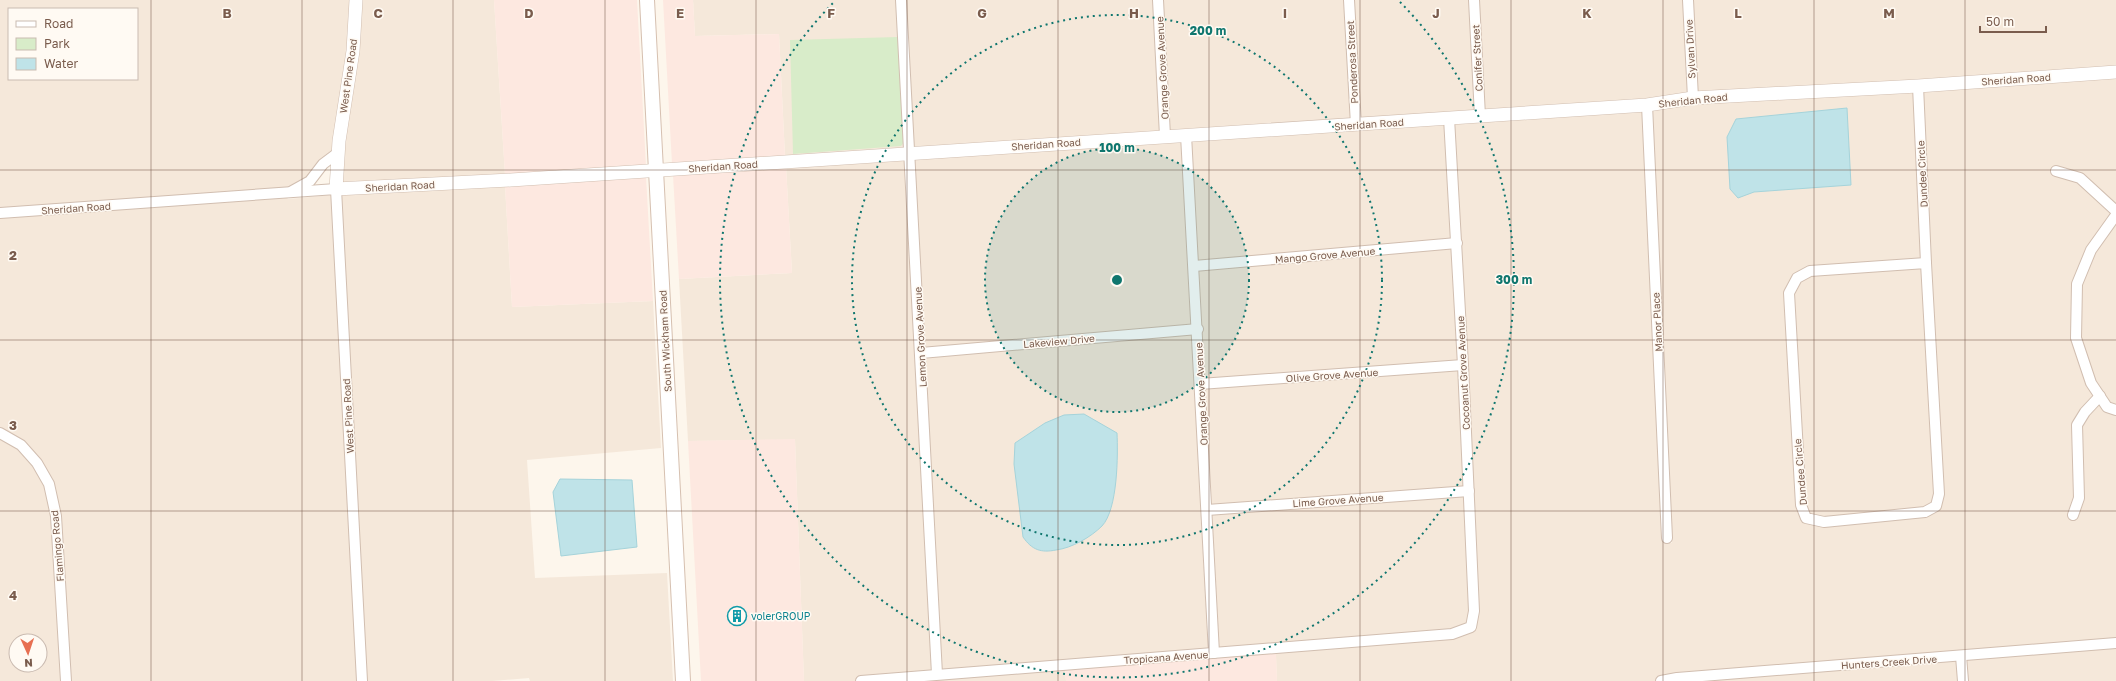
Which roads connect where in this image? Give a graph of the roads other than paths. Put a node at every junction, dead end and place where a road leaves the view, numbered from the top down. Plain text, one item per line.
1 (356, 0) edge
2 (647, 0) edge
3 (901, 0) edge
4 (1158, 0) edge
5 (1349, 0) edge
6 (1474, 0) edge
7 (1688, 0) edge
8 (2116, 72) edge
9 (1918, 86) junction
10 (1693, 98) junction
11 (1647, 105) junction
12 (1480, 116) junction
13 (1449, 118) junction
14 (1356, 125) junction
15 (1186, 135) junction
16 (1165, 136) junction
17 (339, 152) junction
18 (910, 153) junction
19 (656, 171) junction
20 (2056, 171) dead end
21 (336, 189) junction
22 (289, 193) junction
23 (2116, 211) edge
24 (0, 213) edge
25 (2116, 215) edge
26 (1457, 243) junction
27 (1926, 263) junction
28 (1194, 266) junction
29 (1198, 329) junction
30 (921, 354) junction
31 (1463, 365) junction
32 (1200, 384) junction
33 (2100, 396) junction
34 (2116, 410) edge
35 (0, 433) edge
36 (1469, 490) junction
37 (1207, 510) junction
38 (2073, 515) dead end
39 (1667, 538) dead end
40 (1471, 627) joint
41 (2116, 643) edge
42 (1214, 654) junction
43 (1961, 656) junction
44 (937, 674) junction
45 (66, 681) edge
46 (362, 681) edge
47 (683, 681) edge
48 (860, 681) edge
49 (1661, 681) edge
50 (1963, 681) edge

1 - 17 street, West Pine Road
2 - 19 main road, South Wickham Road
3 - 18 street, Lemon Grove Avenue
4 - 16 street, Orange Grove Avenue
5 - 14 street, Ponderosa Street
6 - 12 street, Conifer Street
7 - 10 street, Sylvan Drive
8 - 9 street, Sheridan Road
9 - 10 street, Sheridan Road
9 - 27 street, Dundee Circle
10 - 11 street, Sheridan Road
11 - 12 street, Sheridan Road
11 - 39 street, Manor Place
12 - 13 street, Sheridan Road
13 - 14 street, Sheridan Road
13 - 26 street, Cocoanut Grove Avenue
14 - 15 street, Sheridan Road
15 - 16 street, Sheridan Road
15 - 28 street, Orange Grove Avenue
16 - 18 street, Sheridan Road
17 - 21 street, West Pine Road
17 - 22 street
18 - 19 street, Sheridan Road
18 - 30 street, Lemon Grove Avenue
19 - 21 street, Sheridan Road
19 - 47 main road, South Wickham Road
20 - 23 street
21 - 22 street, Sheridan Road
21 - 46 street, West Pine Road
22 - 24 street, Sheridan Road
25 - 33 street
26 - 28 street, Mango Grove Avenue
26 - 31 street, Cocoanut Grove Avenue
27 - 27 street, Dundee Circle
28 - 29 street, Orange Grove Avenue
29 - 30 street, Lakeview Drive
29 - 32 street, Orange Grove Avenue
30 - 44 street, Lemon Grove Avenue
31 - 32 street, Olive Grove Avenue
31 - 36 street, Cocoanut Grove Avenue
32 - 37 street, Orange Grove Avenue
33 - 34 street
33 - 38 street
35 - 45 street, Flamingo Road
36 - 37 street, Lime Grove Avenue
36 - 40 street, Cocoanut Grove Avenue
37 - 42 street, Orange Grove Avenue
40 - 42 street, Tropicana Avenue
41 - 43 street, Hunters Creek Drive
42 - 44 street, Tropicana Avenue
43 - 49 street, Hunters Creek Drive
43 - 50 street
44 - 48 street, Tropicana Avenue

